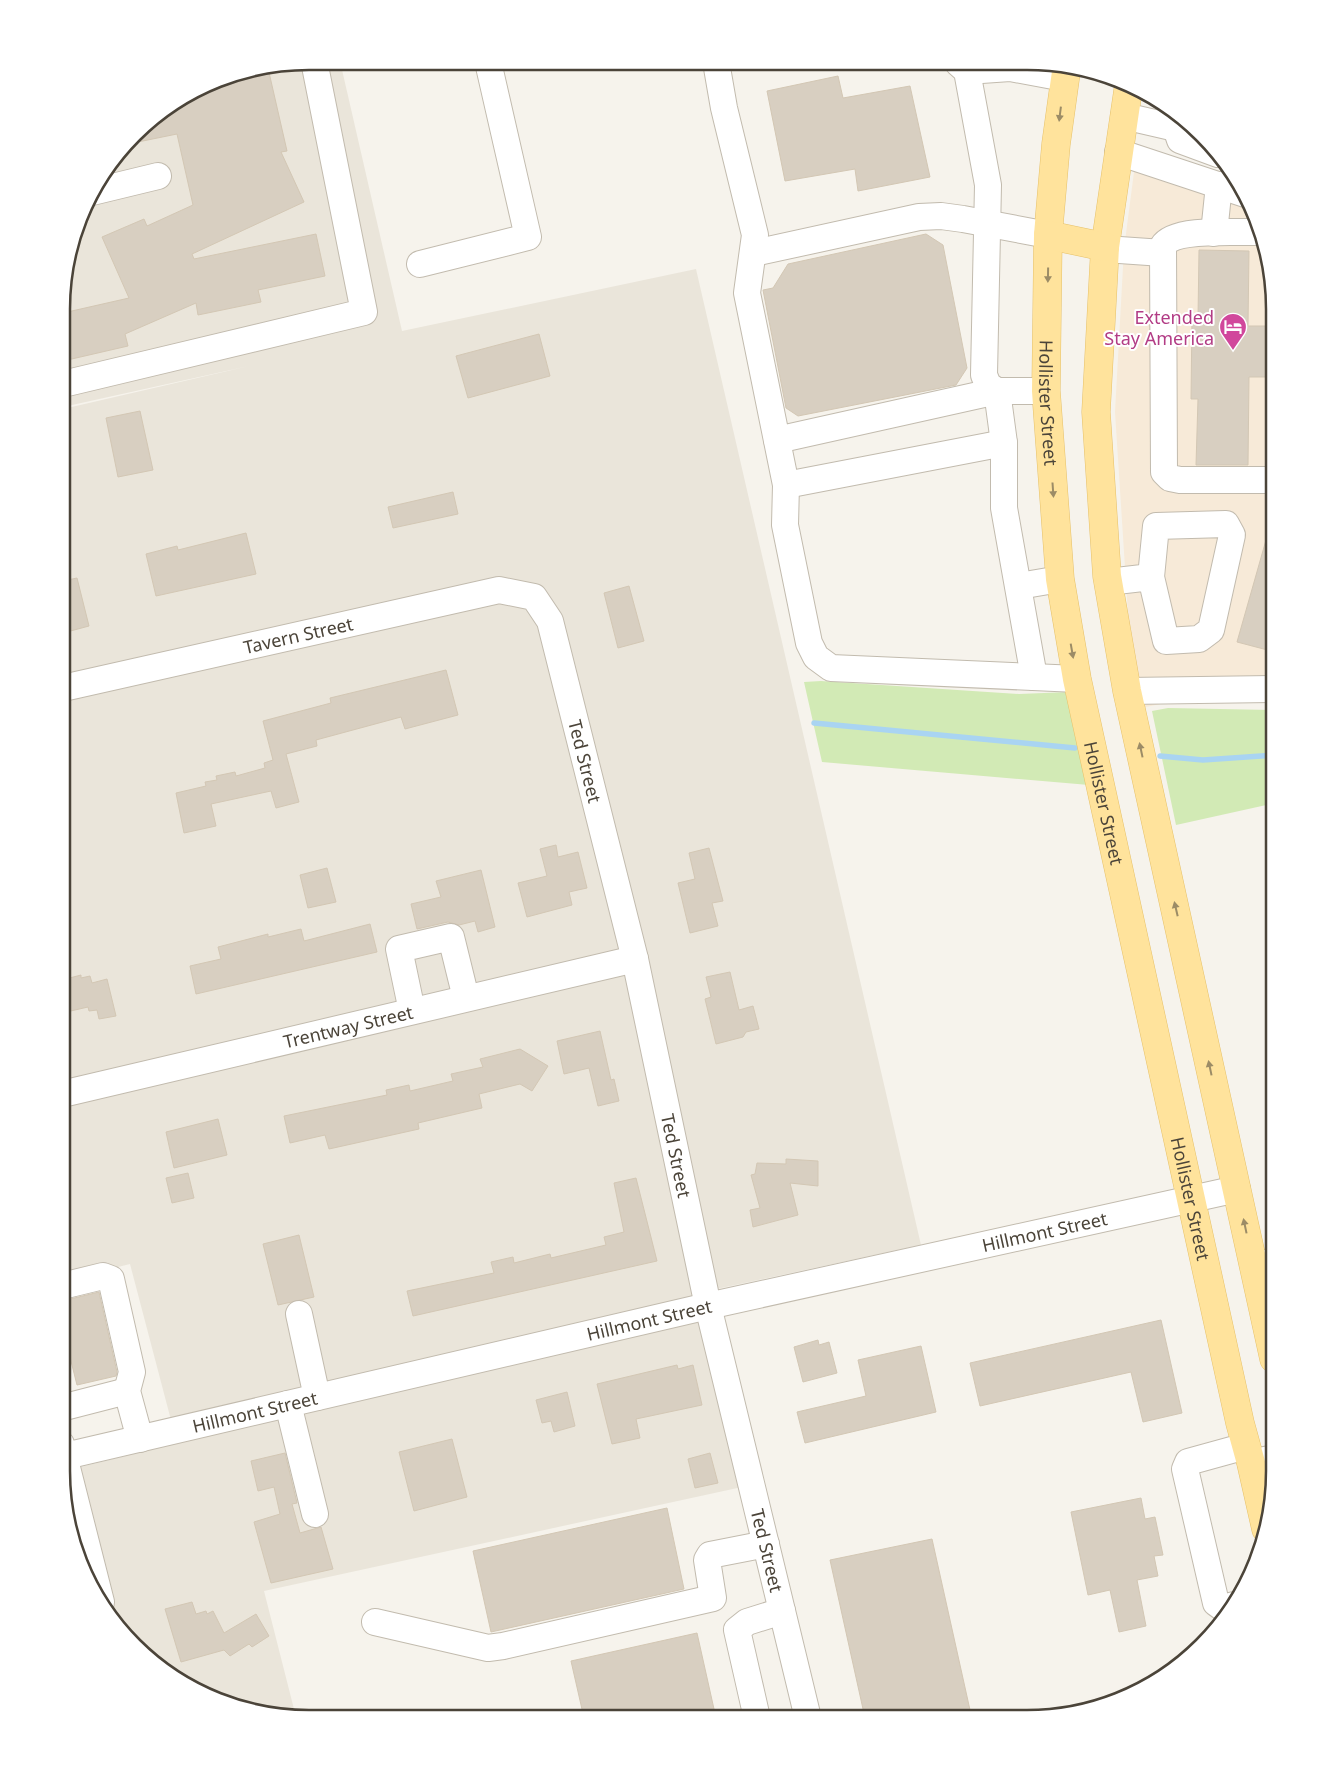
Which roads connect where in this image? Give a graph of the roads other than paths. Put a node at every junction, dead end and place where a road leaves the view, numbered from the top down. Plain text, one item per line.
1 (316, 70) edge
2 (490, 70) edge
3 (717, 70) edge
4 (964, 70) edge
5 (1065, 73) edge
6 (1128, 93) edge
7 (1124, 116) junction
8 (1174, 121) edge
9 (1178, 124) edge
10 (1205, 149) edge
11 (1118, 152) junction
12 (158, 176) dead end
13 (1219, 185) junction
14 (102, 190) edge
15 (1234, 190) edge
16 (987, 225) junction
17 (1253, 232) edge
18 (1214, 233) junction
19 (1048, 235) junction
20 (1105, 248) junction
21 (754, 253) junction
22 (1163, 253) junction
23 (420, 264) dead end
24 (70, 382) edge
25 (1046, 391) junction
26 (996, 392) junction
27 (777, 440) junction
28 (1004, 443) junction
29 (1266, 480) edge
30 (786, 486) junction
31 (1151, 577) junction
32 (1060, 579) junction
33 (1108, 582) junction
34 (1019, 586) junction
35 (534, 597) joint
36 (1034, 677) junction
37 (1077, 679) junction
38 (70, 686) edge
39 (1266, 689) edge
40 (1128, 690) junction
41 (635, 959) junction
42 (466, 998) junction
43 (412, 1011) junction
44 (70, 1092) edge
45 (1237, 1189) junction
46 (1192, 1199) junction
47 (1264, 1263) edge
48 (1266, 1282) edge
49 (70, 1284) edge
50 (708, 1306) junction
51 (299, 1314) dead end
52 (126, 1391) junction
53 (317, 1397) junction
54 (288, 1404) junction
55 (70, 1406) edge
56 (140, 1439) junction
57 (70, 1451) edge
58 (1257, 1455) edge
59 (71, 1487) edge
60 (1263, 1506) edge
61 (315, 1514) dead end
62 (766, 1544) junction
63 (94, 1575) edge
64 (713, 1598) junction
65 (1223, 1608) edge
66 (782, 1611) junction
67 (375, 1622) dead end
68 (737, 1630) junction
69 (756, 1710) edge
70 (806, 1710) edge

1 - 24 street
2 - 23 street
3 - 21 street
4 - 16 street
5 -> 19 main road, Hollister Street
6 - 7 main road
7 - 8 street
7 - 11 main road
9 - 10 street
11 - 13 street
11 - 20 main road
12 - 14 street
13 - 15 street
13 - 18 street
16 - 19 street
16 - 21 street
16 - 26 street
17 - 18 street
18 - 22 street
19 - 20 main road
19 -> 25 main road, Hollister Street
20 - 22 street
20 - 33 main road
21 - 27 street
22 - 29 street
25 - 26 street
25 -> 32 main road, Hollister Street
26 - 27 street
26 - 28 street
27 - 30 street
28 - 30 street
28 - 34 street
30 - 36 street
31 - 31 street
31 - 33 street
32 - 34 street
32 -> 37 main road, Hollister Street
33 - 40 main road
34 - 36 street
35 - 38 street, Tavern Street
35 - 41 street, Ted Street
36 - 37 street
37 - 46 main road, Hollister Street
39 - 40 street
45 -> 40 main road
41 - 42 street, Trentway Street
41 - 50 street, Ted Street
42 - 43 street, Trentway Street
42 - 43 street
43 - 44 street, Trentway Street
45 - 46 street, Hillmont Street
47 -> 45 main road
46 - 50 street, Hillmont Street
46 - 58 main road, Hollister Street
47 - 48 main road
49 - 52 street
50 - 53 street, Hillmont Street
50 - 62 street, Ted Street
51 - 53 street
52 - 55 street
52 - 56 street
53 - 54 street, Hillmont Street
54 - 56 street, Hillmont Street
54 - 61 street
56 - 57 street, Hillmont Street
58 - 60 main road, Hollister Street
58 - 65 street
59 - 63 street
62 - 64 street
62 - 66 street, Ted Street
64 - 67 street
64 - 68 street
66 - 68 street
66 - 70 street, Ted Street
68 - 69 street

